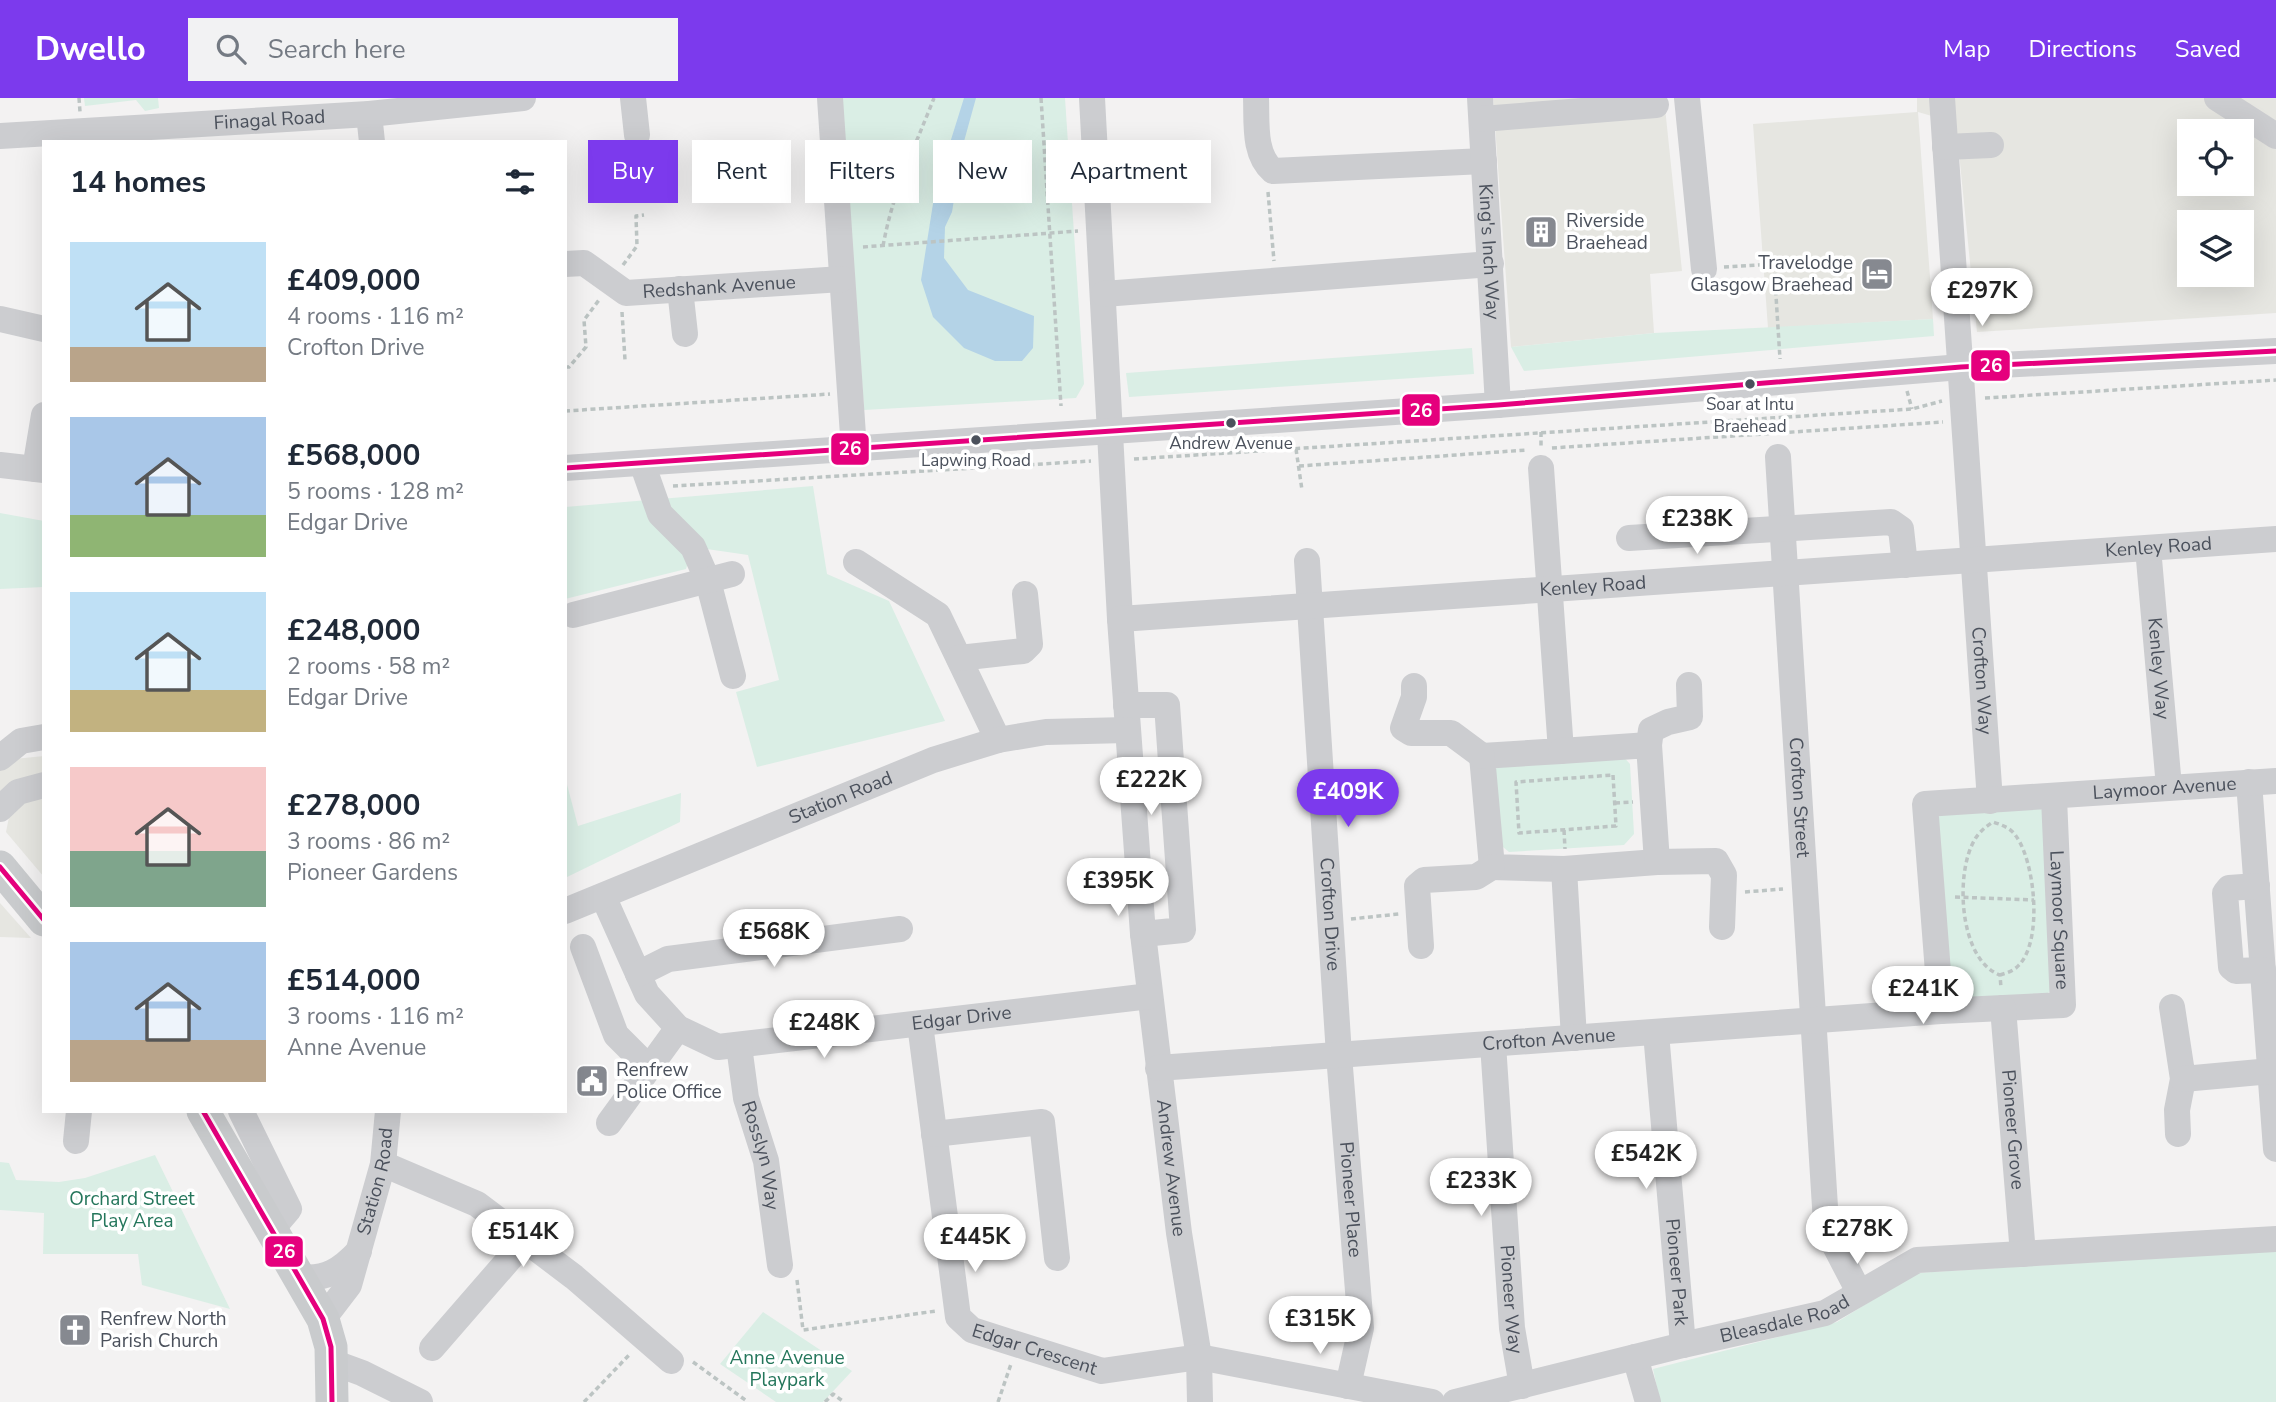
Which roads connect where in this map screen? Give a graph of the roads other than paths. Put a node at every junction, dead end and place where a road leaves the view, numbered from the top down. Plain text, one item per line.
1 (523, 98) edge
2 (633, 98) edge
3 (830, 98) edge
4 (1092, 98) edge
5 (1256, 98) edge
6 (1687, 98) edge
7 (1942, 98) edge
8 (2217, 98) edge
9 (433, 103) edge
10 (1656, 105) dead end
11 (294, 108) edge
12 (1481, 108) edge
13 (369, 114) junction
14 (244, 132) edge
15 (636, 135) dead end
16 (0, 136) edge
17 (2276, 136) edge
18 (51, 137) edge
19 (372, 140) edge
20 (1991, 145) dead end
21 (1945, 147) junction
22 (1484, 161) junction
23 (567, 264) edge
24 (1491, 264) junction
25 (1704, 269) road end
26 (842, 279) junction
27 (680, 289) junction
28 (1104, 294) junction
29 (0, 319) edge
30 (42, 329) edge
31 (685, 334) dead end
32 (2276, 351) edge
33 (1961, 368) junction
34 (1498, 405) junction
35 (1111, 430) junction
36 (42, 437) edge
37 (854, 450) junction
38 (1778, 457) dead end
39 (0, 465) edge
40 (567, 468) edge
41 (1541, 468) dead end
42 (39, 470) edge
43 (646, 475) junction
44 (1783, 527) junction
45 (1629, 538) dead end
46 (2276, 540) edge
47 (2148, 548) junction
48 (1307, 561) dead end
49 (1975, 561) junction
50 (856, 562) dead end
51 (1905, 565) junction
52 (1786, 574) junction
53 (720, 577) junction
54 (1550, 590) junction
55 (1025, 594) dead end
56 (1310, 607) junction
57 (573, 615) dead end
58 (1120, 619) junction
59 (959, 658) junction
60 (733, 676) dead end
61 (1689, 685) dead end
62 (1414, 686) dead end
63 (1126, 717) junction
64 (42, 737) edge
65 (998, 740) junction
66 (1649, 745) junction
67 (1560, 751) junction
68 (1482, 756) junction
69 (0, 758) edge
70 (2276, 781) edge
71 (2249, 782) junction
72 (42, 786) edge
73 (2169, 787) junction
74 (2054, 798) junction
75 (1990, 801) junction
76 (0, 809) edge
77 (1657, 862) junction
78 (0, 867) edge
79 (1492, 867) junction
80 (1564, 869) junction
81 (603, 896) junction
82 (567, 910) edge
83 (42, 918) edge
84 (1721, 927) dead end
85 (900, 929) dead end
86 (1143, 934) junction
87 (1421, 946) dead end
88 (583, 947) dead end
89 (638, 974) junction
90 (1150, 996) junction
91 (2172, 1007) dead end
92 (2003, 1008) junction
93 (1941, 1011) junction
94 (1815, 1022) junction
95 (920, 1024) junction
96 (678, 1028) junction
97 (1656, 1033) junction
98 (1574, 1038) junction
99 (1493, 1044) junction
100 (739, 1046) junction
101 (1339, 1055) junction
102 (649, 1068) junction
103 (1158, 1068) junction
104 (2271, 1071) junction
105 (2183, 1079) junction
106 (79, 1113) edge
107 (207, 1113) edge
108 (388, 1113) edge
109 (609, 1124) dead end
110 (239, 1131) edge
111 (934, 1134) junction
112 (2178, 1134) dead end
113 (76, 1142) dead end
114 (2276, 1149) edge
115 (383, 1164) junction
116 (2276, 1239) edge
117 (526, 1241) junction
118 (359, 1251) junction
119 (2023, 1254) junction
120 (1057, 1258) dead end
121 (780, 1265) road end
122 (300, 1277) junction
123 (1859, 1292) junction
124 (323, 1319) junction
125 (1683, 1345) junction
126 (432, 1348) dead end
127 (1199, 1357) junction
128 (1635, 1357) junction
129 (332, 1362) junction
130 (670, 1362) road end
131 (1348, 1386) junction
132 (1522, 1386) junction
133 (332, 1402) edge
134 (420, 1402) edge
135 (1200, 1402) edge
136 (1432, 1402) edge
137 (1455, 1402) edge
138 (1648, 1402) edge

1 - 9 street, Finagal Road
2 - 15 street
3 - 26 street
4 - 28 street, Andrew Avenue
5 - 22 street
6 - 25 street
7 - 21 street, Crofton Way
8 - 17 street
9 - 13 street, Finagal Road
10 - 12 street
11 - 13 street, Finagal Road
11 - 14 street, Finagal Road
12 - 22 street, King's Inch Way
13 - 19 street
14 - 18 street, Finagal Road
16 - 18 street, Finagal Road
20 - 21 street
21 - 33 street, Crofton Way
22 - 24 street, King's Inch Way
23 - 27 street, Redshank Avenue
24 - 28 street
24 - 34 street, King's Inch Way
26 - 27 street, Redshank Avenue
26 - 37 street
27 - 31 street
28 - 35 street, Andrew Avenue
29 - 30 street
32 - 33 street
33 - 34 street
33 - 49 street, Crofton Way
34 - 35 street
35 - 37 street
35 - 58 street, Andrew Avenue
36 - 42 street
37 - 43 street
38 - 44 street, Crofton Street
39 - 42 street
40 - 43 street
41 - 54 street
43 - 53 street
44 - 45 street
44 - 51 street
44 - 52 street, Crofton Street
46 - 47 street, Kenley Road
47 - 49 street, Kenley Road
47 - 73 street, Kenley Way
48 - 56 street, Crofton Drive
49 - 51 street, Kenley Road
49 - 75 street, Crofton Way
50 - 59 street
51 - 52 street, Kenley Road
52 - 54 street, Kenley Road
52 - 94 street, Crofton Street
53 - 57 street
53 - 60 street
54 - 56 street, Kenley Road
54 - 67 street
55 - 59 street
56 - 58 street, Kenley Road
56 - 101 street, Crofton Drive
58 - 63 street, Andrew Avenue
59 - 65 street
61 - 66 street
62 - 68 street
63 - 65 street, Station Road
63 - 86 street, Andrew Avenue
63 - 86 street
64 - 69 street
65 - 81 street, Station Road
66 - 67 street
66 - 77 street
67 - 68 street
68 - 79 street
70 - 71 street, Laymoor Avenue
71 - 73 street, Laymoor Avenue
71 - 104 street
72 - 76 street
73 - 74 street, Laymoor Avenue
74 - 75 street
74 - 92 street, Laymoor Square
75 - 93 street
77 - 80 street
77 - 84 street
78 - 83 main road
79 - 80 street
79 - 87 street
80 - 98 street
81 - 82 street, Station Road
81 - 89 street, Edgar Drive
85 - 89 street
86 - 90 street, Andrew Avenue
88 - 102 street
89 - 96 street, Edgar Drive
90 - 95 street, Edgar Drive
90 - 103 street, Andrew Avenue
91 - 105 street
92 - 93 street, Laymoor Square
92 - 119 street, Pioneer Grove
93 - 94 street, Crofton Avenue
94 - 97 street, Crofton Avenue
94 - 123 street, Crofton Street
95 - 100 street, Edgar Drive
95 - 111 street, Edgar Crescent
96 - 100 street, Edgar Drive
96 - 102 street
97 - 98 street, Crofton Avenue
97 - 125 street, Pioneer Park
98 - 99 street, Crofton Avenue
99 - 101 street, Crofton Avenue
99 - 132 street, Pioneer Way
100 - 121 street, Rosslyn Way
101 - 103 street, Crofton Avenue
101 - 131 street, Pioneer Place
102 - 109 street
103 - 127 street, Andrew Avenue
104 - 105 street
104 - 114 street
105 - 112 street
106 - 113 street
107 - 110 main road
108 - 115 street, Station Road
110 - 122 main road
111 - 120 street
111 - 127 street, Edgar Crescent
115 - 117 street
115 - 118 street, Station Road
116 - 119 street, Bleasdale Road
117 - 126 street
117 - 130 street
118 - 122 street, Station Road
118 - 124 street, Station Road
119 - 123 street, Bleasdale Road
122 - 124 main road
123 - 125 street, Bleasdale Road
124 - 129 main road
125 - 128 street, Bleasdale Road
127 - 131 street
127 - 135 street, Andrew Avenue
128 - 132 street, Bleasdale Road
128 - 138 street
129 - 133 main road
129 - 134 street
131 - 136 street
132 - 137 street, Bleasdale Road

